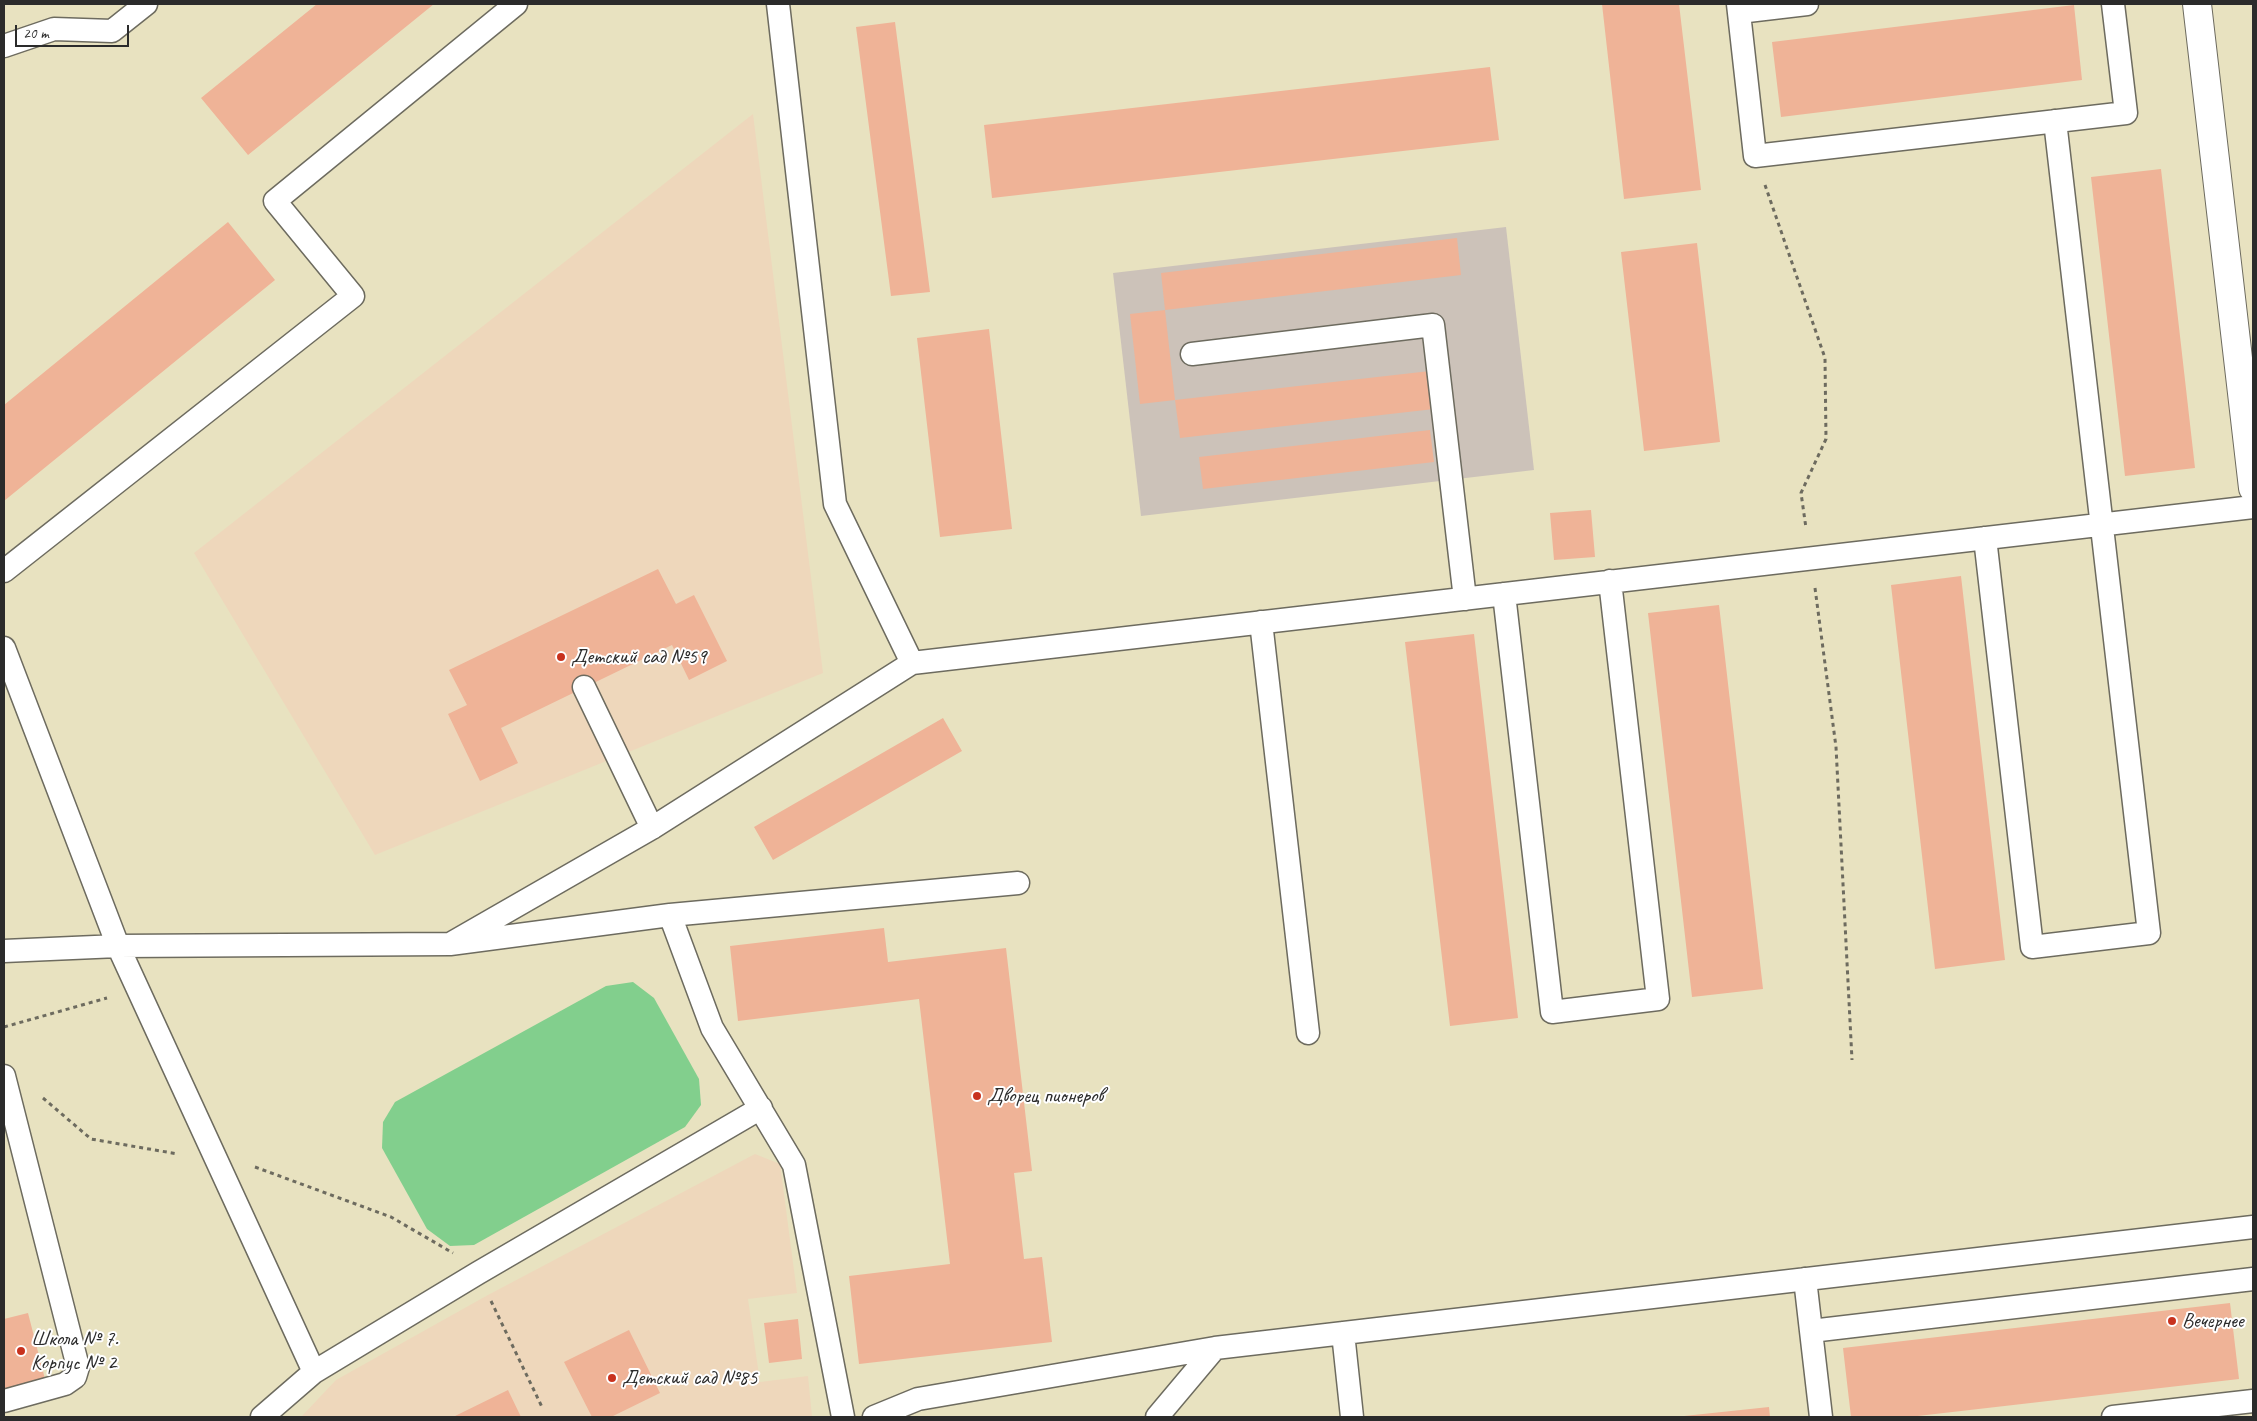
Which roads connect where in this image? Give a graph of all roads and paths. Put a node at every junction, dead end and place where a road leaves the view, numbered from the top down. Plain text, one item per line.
1 (146, 4) edge
2 (516, 4) edge
3 (778, 4) edge
4 (1807, 4) edge
5 (2113, 4) edge
6 (2197, 4) edge
7 (1738, 8) edge
8 (4, 46) edge
9 (2055, 121) junction
10 (1755, 156) junction
11 (1192, 354) dead end
12 (2253, 488) edge
13 (2253, 507) edge
14 (2102, 524) junction
15 (1985, 538) junction
16 (1811, 558) junction
17 (4, 571) edge
18 (1610, 581) junction
19 (1504, 594) junction
20 (1465, 599) junction
21 (1261, 622) junction
22 (4, 648) edge
23 (912, 663) junction
24 (584, 687) dead end
25 (652, 828) junction
26 (1018, 883) dead end
27 (670, 915) junction
28 (450, 944) junction
29 (118, 946) junction
30 (4, 951) edge
31 (138, 990) junction
32 (4, 1026) edge
33 (1308, 1034) dead end
34 (1852, 1060) dead end
35 (4, 1076) edge
36 (761, 1108) junction
37 (2253, 1227) edge
38 (478, 1273) junction
39 (1805, 1279) junction
40 (2253, 1279) edge
41 (1811, 1331) junction
42 (1343, 1333) junction
43 (1215, 1348) junction
44 (314, 1372) junction
45 (4, 1401) edge
46 (2253, 1401) edge
47 (542, 1407) dead end
48 (2188, 1413) edge
49 (262, 1417) edge
50 (843, 1417) edge
51 (874, 1417) edge
52 (1157, 1417) edge
53 (1352, 1417) edge
54 (1821, 1417) edge
55 (2113, 1417) edge

1 - 8 lane
2 - 17 lane
3 - 23 lane
4 - 7 lane
5 - 9 lane
6 - 12 street
7 - 10 lane
9 - 10 lane
9 - 14 lane
10 - 16 path
11 - 20 lane
13 - 14 lane
14 - 15 lane
14 - 15 lane
15 - 16 lane
16 - 18 lane
16 - 34 path
18 - 19 lane
18 - 19 lane
19 - 20 lane
20 - 21 lane
21 - 23 lane
21 - 33 lane
22 - 29 lane
23 - 25 lane
24 - 25 lane
25 - 28 lane
26 - 27 lane
27 - 28 lane
27 - 36 lane
28 - 29 lane
29 - 30 lane
29 - 31 lane
31 - 32 path
31 - 44 lane
35 - 45 lane
36 - 38 lane
36 - 50 lane
37 - 39 lane
38 - 44 lane
38 - 47 path
39 - 41 lane
39 - 42 lane
40 - 41 lane
41 - 54 lane
42 - 43 lane
42 - 53 lane
43 - 51 lane
43 - 52 lane
44 - 49 lane
46 - 48 lane
48 - 55 lane

